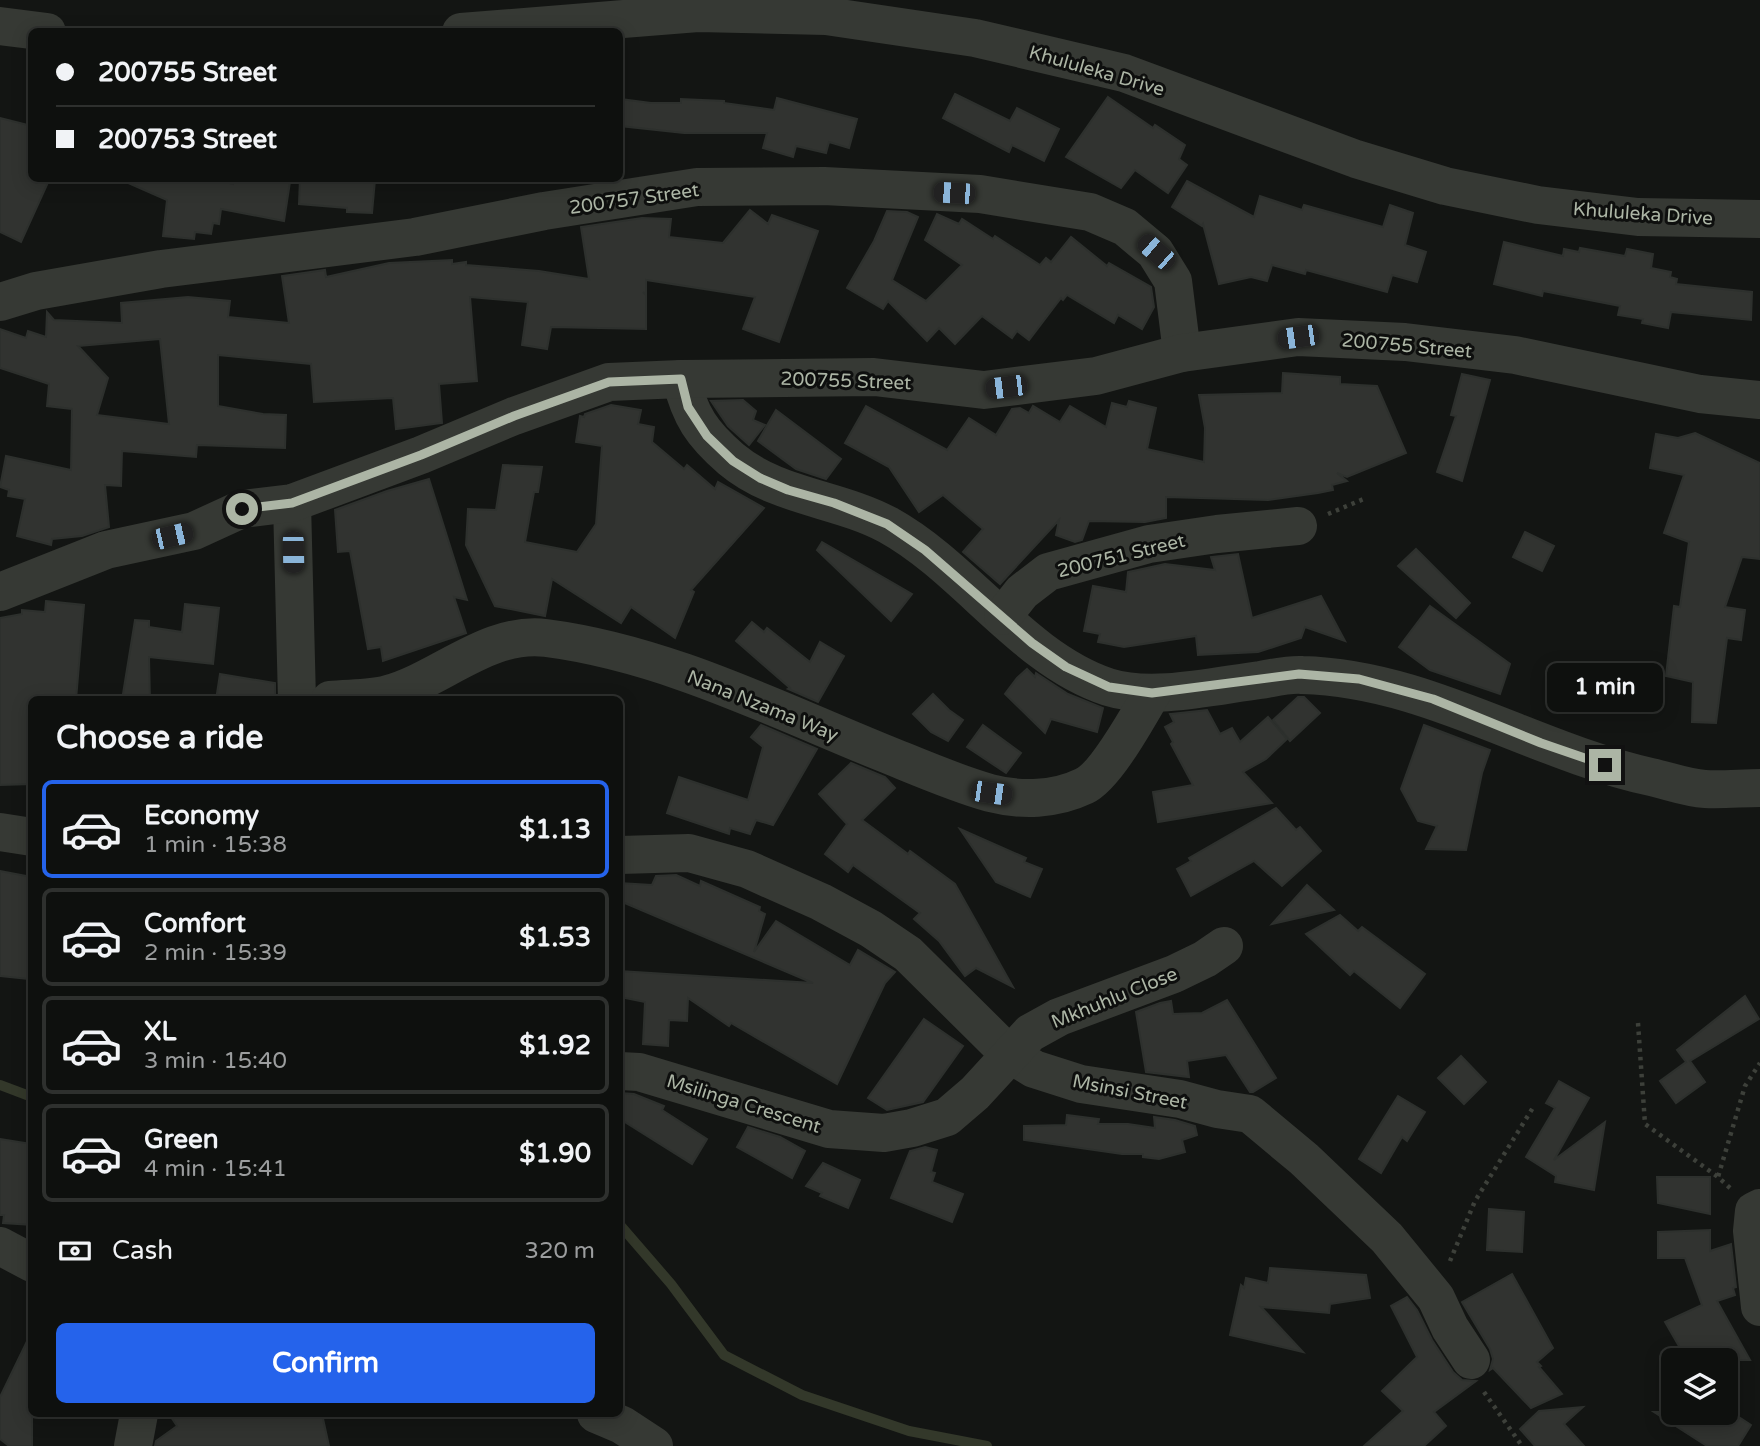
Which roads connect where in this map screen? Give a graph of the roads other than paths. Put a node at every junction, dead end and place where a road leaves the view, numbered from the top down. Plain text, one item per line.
1 (0, 26) edge
2 (511, 28) edge
3 (28, 30) edge
4 (1760, 219) edge
5 (0, 302) edge
6 (1182, 354) junction
7 (681, 379) junction
8 (1760, 400) edge
9 (292, 503) junction
10 (1298, 526) dead end
11 (0, 592) edge
12 (1003, 616) junction
13 (1152, 693) junction
14 (297, 696) edge
15 (369, 696) edge
16 (1760, 788) edge
17 (0, 832) edge
18 (28, 836) edge
19 (623, 855) edge
20 (1224, 946) dead end
21 (1009, 1053) junction
22 (623, 1071) edge
23 (1757, 1209) edge
24 (0, 1246) edge
25 (28, 1261) edge
26 (1760, 1307) edge
27 (1471, 1360) road end
28 (138, 1417) edge
29 (603, 1417) edge
30 (133, 1446) edge
31 (654, 1446) edge

1 - 3 street
2 - 4 street, Khululeka Drive
5 - 6 street, 200757 Street
6 - 7 street, 200755 Street
6 - 8 street, 200755 Street
7 - 9 street, 200755 Street
7 - 12 street
9 - 11 street, 200755 Street
9 - 14 street
10 - 12 street, 200751 Street
12 - 13 street
13 - 15 street, Nana Nzama Way
13 - 16 street
17 - 18 street
19 - 21 street, Msinsi Street
20 - 21 street, Mkhuhlu Close
21 - 22 street, Msilinga Crescent
21 - 27 street, Msinsi Street
23 - 26 street
24 - 25 street
28 - 30 street
29 - 31 street

